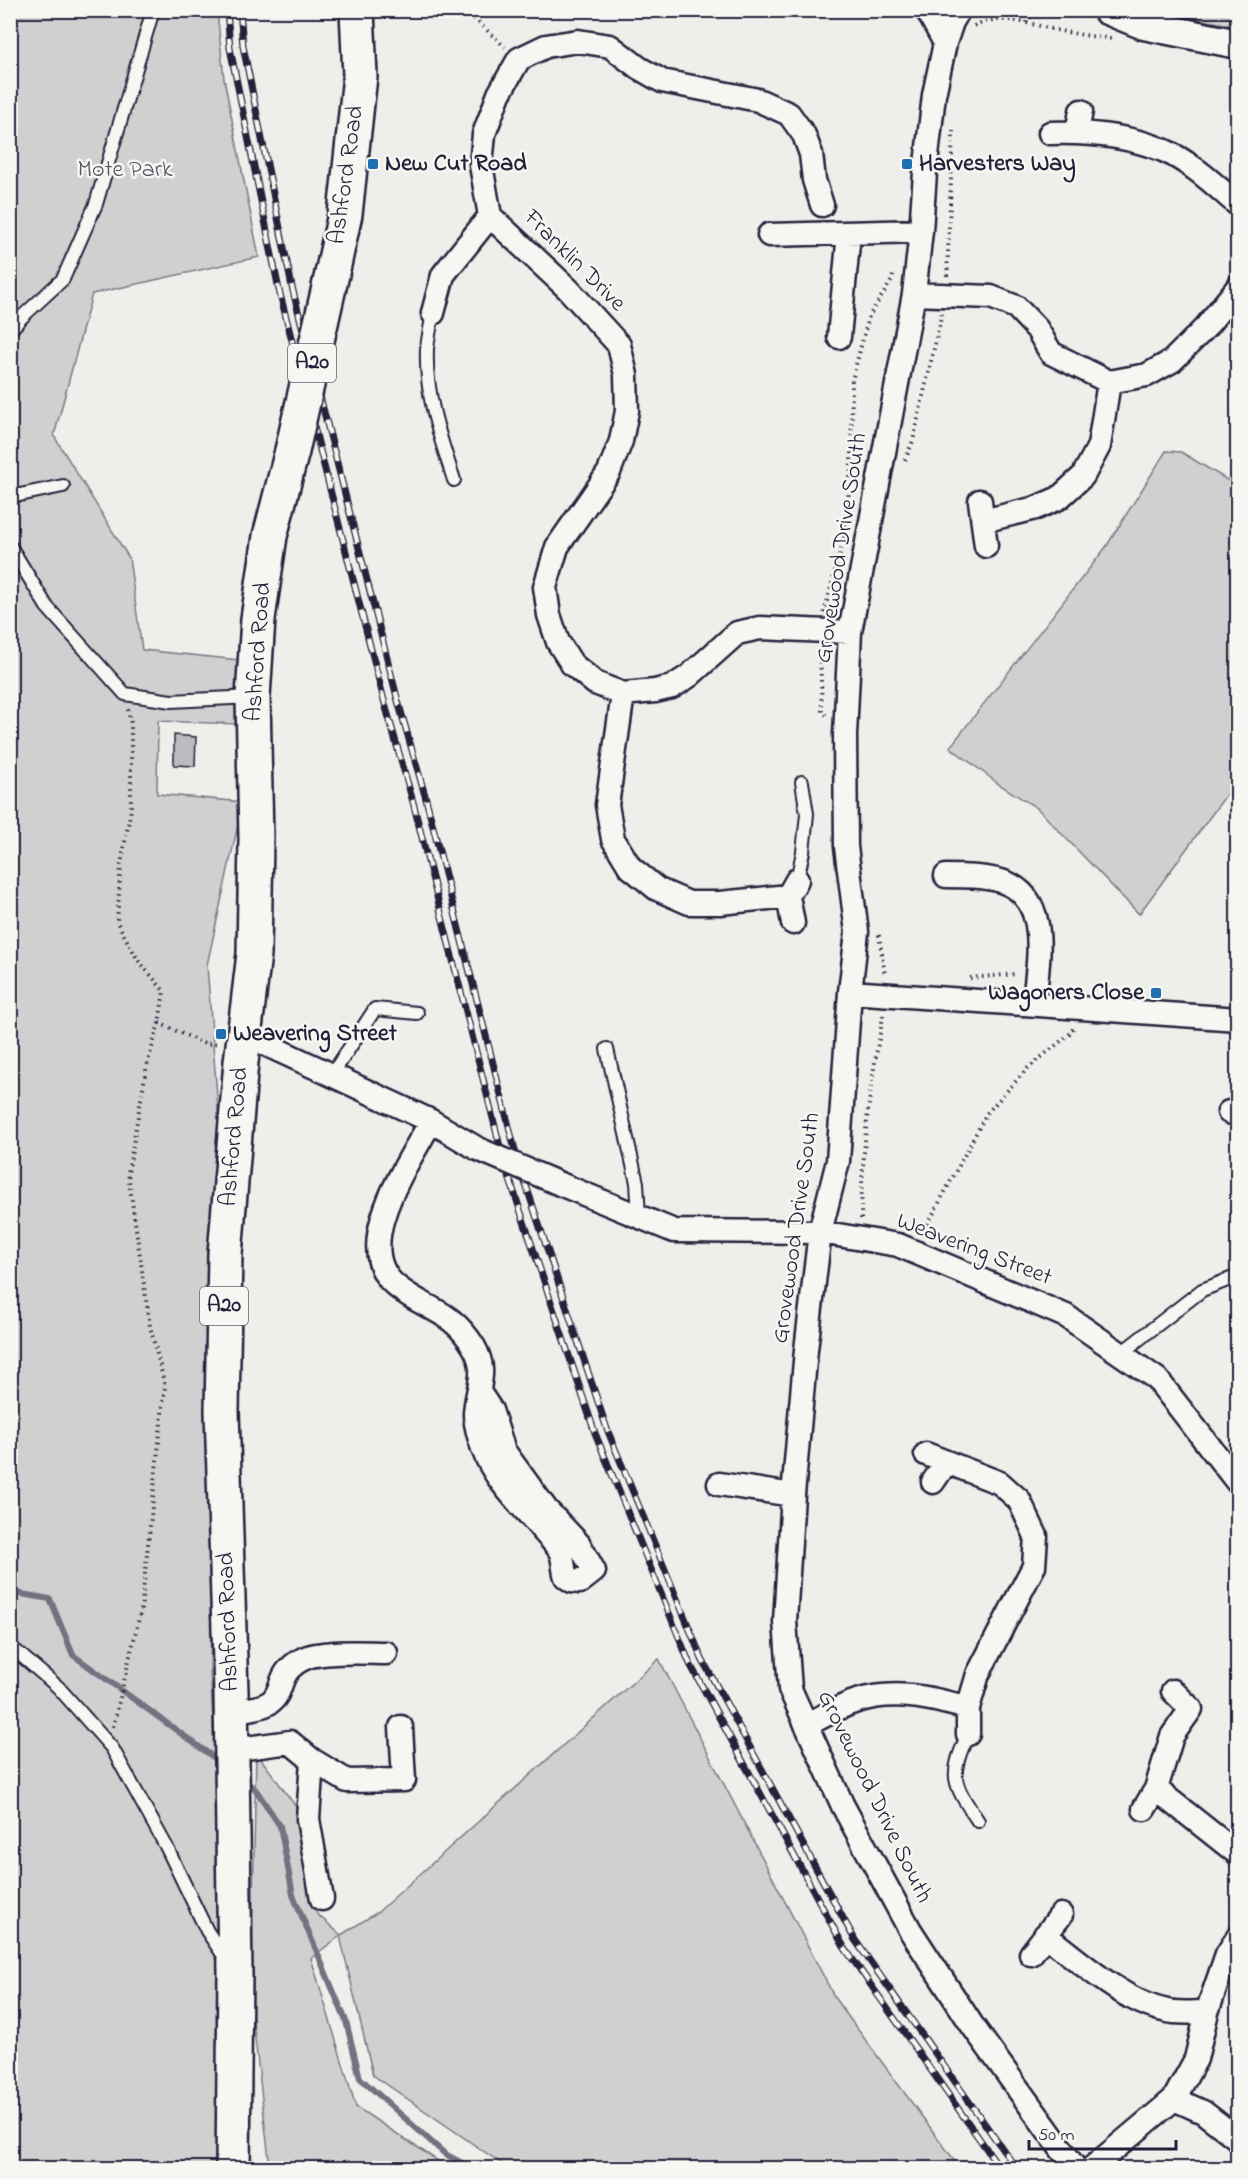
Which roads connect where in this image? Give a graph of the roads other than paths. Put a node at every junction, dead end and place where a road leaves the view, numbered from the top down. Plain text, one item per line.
1 (153, 10) edge
2 (357, 10) edge
3 (927, 10) edge
4 (1107, 10) edge
5 (952, 25) edge
6 (1238, 44) edge
7 (1050, 133) dead end
8 (822, 205) dead end
9 (1238, 205) edge
10 (490, 216) junction
11 (921, 231) junction
12 (849, 233) junction
13 (769, 235) dead end
14 (1238, 287) edge
15 (914, 294) junction
16 (433, 313) joint
17 (10, 330) edge
18 (839, 337) dead end
19 (1109, 382) junction
20 (454, 480) dead end
21 (63, 486) dead end
22 (10, 497) edge
23 (10, 546) edge
24 (986, 546) dead end
25 (850, 632) junction
26 (623, 694) junction
27 (253, 697) junction
28 (802, 782) dead end
29 (946, 876) dead end
30 (792, 888) junction
31 (793, 923) dead end
32 (850, 992) junction
33 (1034, 1004) junction
34 (417, 1013) dead end
35 (1238, 1019) edge
36 (607, 1049) dead end
37 (253, 1053) junction
38 (331, 1076) junction
39 (431, 1121) junction
40 (639, 1216) junction
41 (820, 1232) junction
42 (1238, 1276) edge
43 (1120, 1354) junction
44 (479, 1392) junction
45 (926, 1454) dead end
46 (946, 1463) junction
47 (933, 1482) dead end
48 (1238, 1483) edge
49 (719, 1484) dead end
50 (793, 1495) junction
51 (10, 1646) edge
52 (386, 1653) dead end
53 (1173, 1691) dead end
54 (968, 1707) junction
55 (231, 1710) junction
56 (806, 1725) junction
57 (400, 1728) dead end
58 (968, 1734) joint
59 (232, 1750) junction
60 (312, 1760) junction
61 (1156, 1789) junction
62 (1144, 1809) dead end
63 (978, 1821) dead end
64 (1238, 1854) edge
65 (322, 1899) dead end
66 (1061, 1915) dead end
67 (1045, 1935) junction
68 (1238, 1937) edge
69 (1031, 1954) dead end
70 (235, 1973) junction
71 (1207, 2012) junction
72 (1174, 2099) junction
73 (1238, 2139) edge
74 (234, 2168) edge
75 (1075, 2169) edge
76 (1092, 2169) edge

1 - 17 lane
2 - 27 main road, Ashford Road / A20, bridge
3 - 5 street
4 - 6 street
5 - 11 street, Grovewood Drive South
7 - 9 street
8 - 10 street, Franklin Drive
10 - 16 street, Franklin Drive
10 - 26 street, Franklin Drive
11 - 12 street
11 - 15 street, Grovewood Drive South
12 - 13 street
12 - 18 street
14 - 19 street
15 - 19 street
15 - 25 street, Grovewood Drive South
16 - 20 lane
19 - 24 street
21 - 22 lane
23 - 27 lane
25 - 26 street, Franklin Drive
25 - 32 street, Grovewood Drive South
26 - 30 street
27 - 37 main road, Ashford Road / A20
28 - 30 lane
29 - 33 street
30 - 31 street
32 - 33 street
32 - 41 street, Grovewood Drive South
33 - 35 street
34 - 38 lane
36 - 40 lane
37 - 38 street, Weavering Street
37 - 55 main road, Ashford Road / A20
38 - 39 street, Weavering Street
39 - 40 street, Weavering Street, bridge
39 - 44 street
40 - 41 street, Weavering Street
41 - 43 street, Weavering Street
41 - 50 street, Grovewood Drive South
42 - 43 lane
43 - 48 street, Weavering Street
44 - 44 street
45 - 46 street
46 - 47 street
46 - 54 street
49 - 50 street
50 - 56 street, Grovewood Drive South
51 - 70 lane
52 - 55 street
53 - 61 street
54 - 56 street
54 - 58 street
55 - 59 main road, Ashford Road / A20
56 - 75 street, Grovewood Drive South
57 - 60 street
58 - 63 lane
59 - 60 street
59 - 70 main road, Ashford Road / A20
60 - 65 street
61 - 62 street
61 - 64 street
66 - 67 street
67 - 69 street
67 - 71 street
68 - 71 street
70 - 74 main road, Ashford Road / A20
71 - 72 street
72 - 73 street
72 - 76 street

